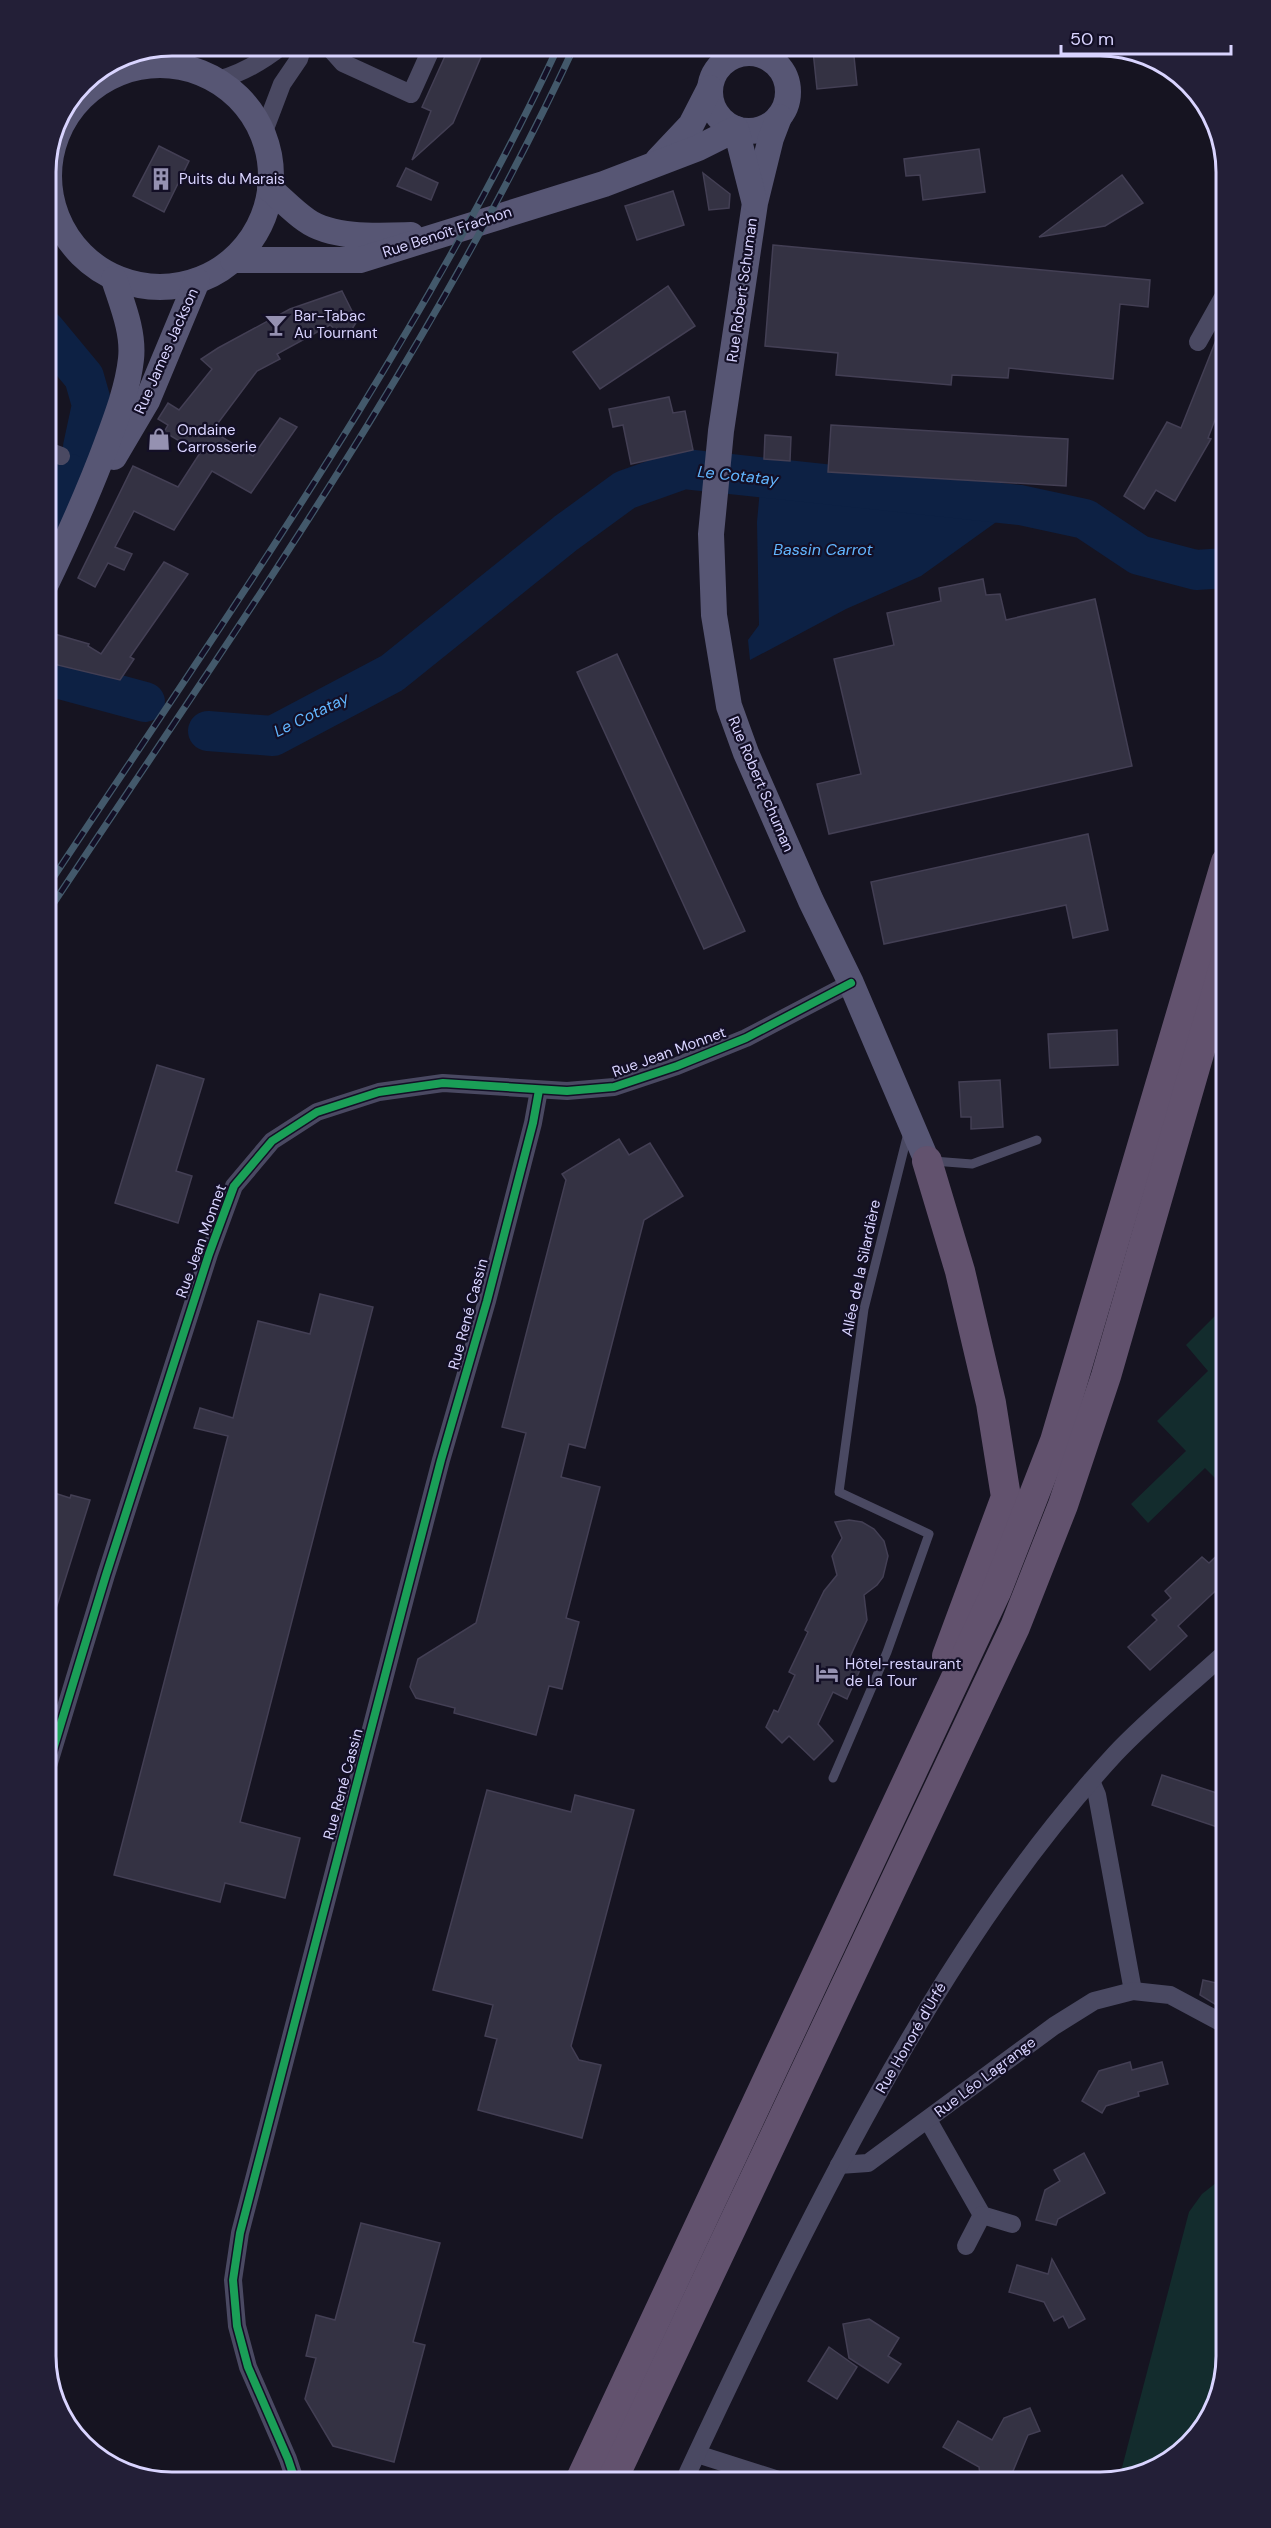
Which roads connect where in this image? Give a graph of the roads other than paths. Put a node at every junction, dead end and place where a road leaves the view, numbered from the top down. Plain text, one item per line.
1 (270, 56) edge
2 (299, 56) edge
3 (337, 56) edge
4 (428, 56) edge
5 (733, 56) edge
6 (761, 56) edge
7 (785, 56) edge
8 (165, 57) edge
9 (102, 78) edge
10 (785, 78) junction
11 (218, 80) junction
12 (710, 88) junction
13 (779, 117) junction
14 (736, 129) junction
15 (263, 134) junction
16 (653, 164) junction
17 (270, 189) junction
18 (755, 203) junction
19 (56, 219) edge
20 (438, 234) junction
21 (233, 260) junction
22 (114, 279) junction
23 (197, 281) junction
24 (1216, 310) edge
25 (1198, 342) dead end
26 (80, 514) junction
27 (56, 563) edge
28 (1216, 896) edge
29 (851, 983) junction
30 (1216, 995) edge
31 (539, 1090) junction
32 (910, 1122) junction
33 (1037, 1140) dead end
34 (927, 1161) junction
35 (1216, 1661) edge
36 (56, 1740) edge
37 (833, 1778) dead end
38 (1091, 1781) junction
39 (874, 1856) junction
40 (1133, 1990) junction
41 (1216, 2020) edge
42 (928, 2120) junction
43 (839, 2165) junction
44 (982, 2215) junction
45 (1012, 2224) dead end
46 (966, 2246) dead end
47 (696, 2454) junction
48 (292, 2472) edge
49 (584, 2472) edge
50 (616, 2472) edge
51 (688, 2472) edge
52 (753, 2472) edge

1 - 11 street
2 - 15 street
3 - 4 street
5 - 12 main road
6 - 10 main road
7 - 10 main road
8 - 9 main road
8 - 11 main road
10 - 13 main road
11 - 15 main road
12 - 14 main road
12 - 16 main road, Rue Benoît Frachon
13 - 14 main road
13 - 18 main road, Rue Robert Schuman
14 - 16 main road, Rue Benoît Frachon
14 - 18 main road, Rue Robert Schuman
15 - 17 main road
16 - 20 main road, Rue Benoît Frachon
17 - 20 main road
17 - 21 main road
18 - 29 main road, Rue Robert Schuman
19 - 22 main road
20 - 21 main road, Rue Benoît Frachon
21 - 23 main road
22 - 23 main road
22 - 26 main road, Rue James Jackson
23 - 26 main road, Rue James Jackson
24 - 25 street
26 - 27 main road, Rue James Jackson
28 - 39 highway
29 - 31 street, Rue Jean Monnet
29 - 32 main road, Rue Robert Schuman
30 - 50 highway
31 - 36 street, Rue Jean Monnet
31 - 48 street, Rue René Cassin
32 - 34 main road, Rue Robert Schuman
32 - 37 lane, Allée de la Silardière
33 - 34 lane
34 - 39 highway
35 - 38 street, Rue Honoré d'Urfé
38 - 40 street
38 - 43 street, Rue Honoré d'Urfé
39 - 49 highway
40 - 41 street, Rue Léo Lagrange
40 - 42 street, Rue Léo Lagrange
42 - 43 street, Rue Léo Lagrange
42 - 44 street
43 - 47 street, Rue Honoré d'Urfé
44 - 45 street
44 - 46 street
47 - 51 street, Rue Honoré d'Urfé
47 - 52 street

